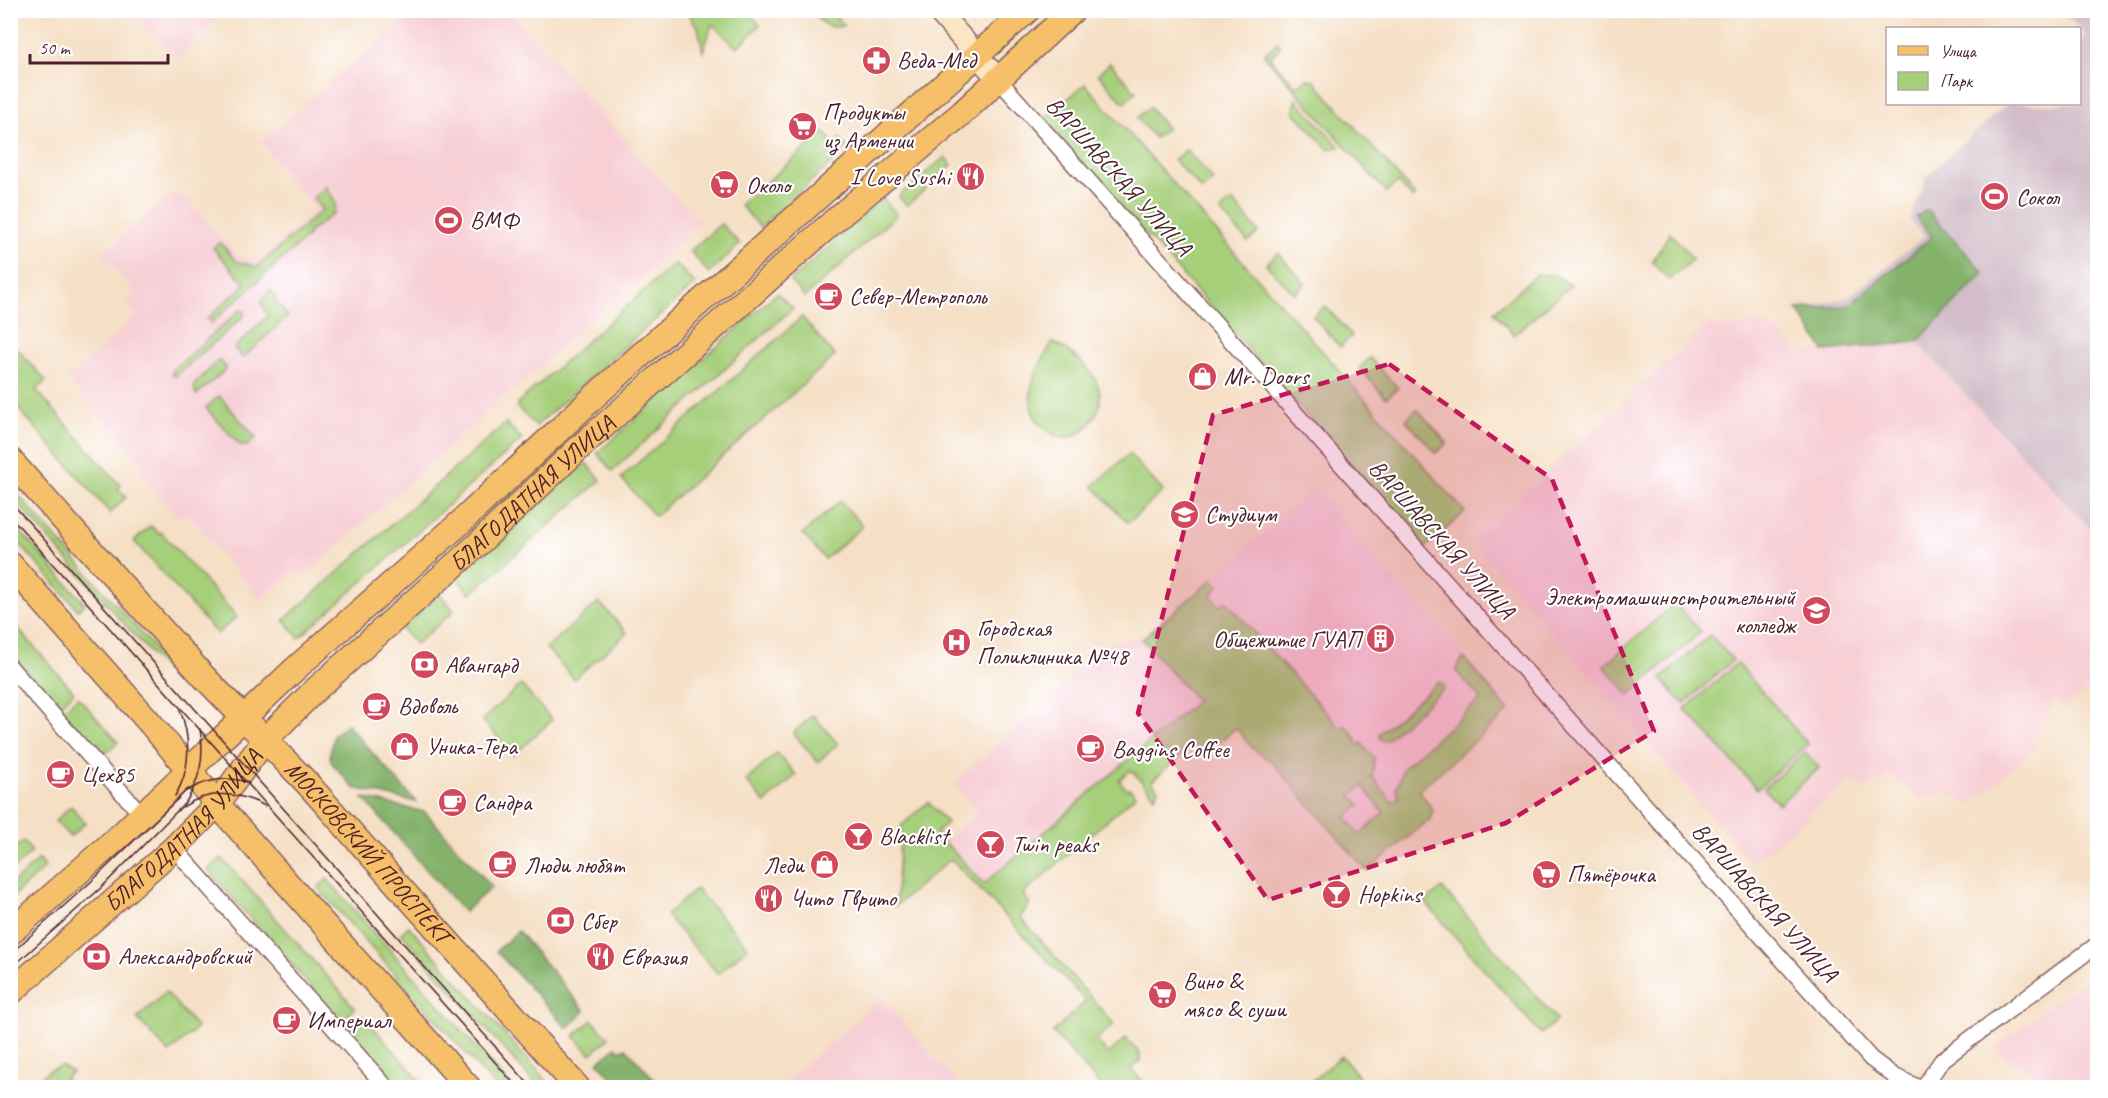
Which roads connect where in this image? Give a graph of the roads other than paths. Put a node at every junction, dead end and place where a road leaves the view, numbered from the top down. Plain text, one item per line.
1 (937, 10) edge
2 (1028, 10) edge
3 (1073, 10) edge
4 (977, 55) junction
5 (998, 79) junction
6 (10, 460) edge
7 (10, 564) edge
8 (10, 667) edge
9 (244, 720) junction
10 (265, 740) junction
11 (189, 771) junction
12 (217, 804) junction
13 (142, 815) junction
14 (174, 848) junction
15 (10, 933) edge
16 (2097, 944) edge
17 (10, 993) edge
18 (387, 1088) edge
19 (469, 1088) edge
20 (578, 1088) edge
21 (1921, 1088) edge

1 - 4 street, ВАРШАВСКАЯ УЛИЦА
2 - 4 main road, БЛАГОДАТНАЯ УЛИЦА
3 - 5 main road, БЛАГОДАТНАЯ УЛИЦА
4 - 5 street, ВАРШАВСКАЯ УЛИЦА
4 - 9 main road, БЛАГОДАТНАЯ УЛИЦА
5 - 10 main road, БЛАГОДАТНАЯ УЛИЦА
5 - 21 street, ВАРШАВСКАЯ УЛИЦА
6 - 9 main road, МОСКОВСКИЙ ПРОСПЕКТ
7 - 11 main road
8 - 13 street
9 - 10 main road, МОСКОВСКИЙ ПРОСПЕКТ
9 - 11 main road, БЛАГОДАТНАЯ УЛИЦА
10 - 12 main road, БЛАГОДАТНАЯ УЛИЦА
10 - 20 main road, МОСКОВСКИЙ ПРОСПЕКТ
11 - 12 main road
11 - 13 main road, БЛАГОДАТНАЯ УЛИЦА
12 - 14 main road, БЛАГОДАТНАЯ УЛИЦА
12 - 19 main road
13 - 15 main road, БЛАГОДАТНАЯ УЛИЦА
14 - 17 main road, БЛАГОДАТНАЯ УЛИЦА
14 - 18 street
16 - 21 street

